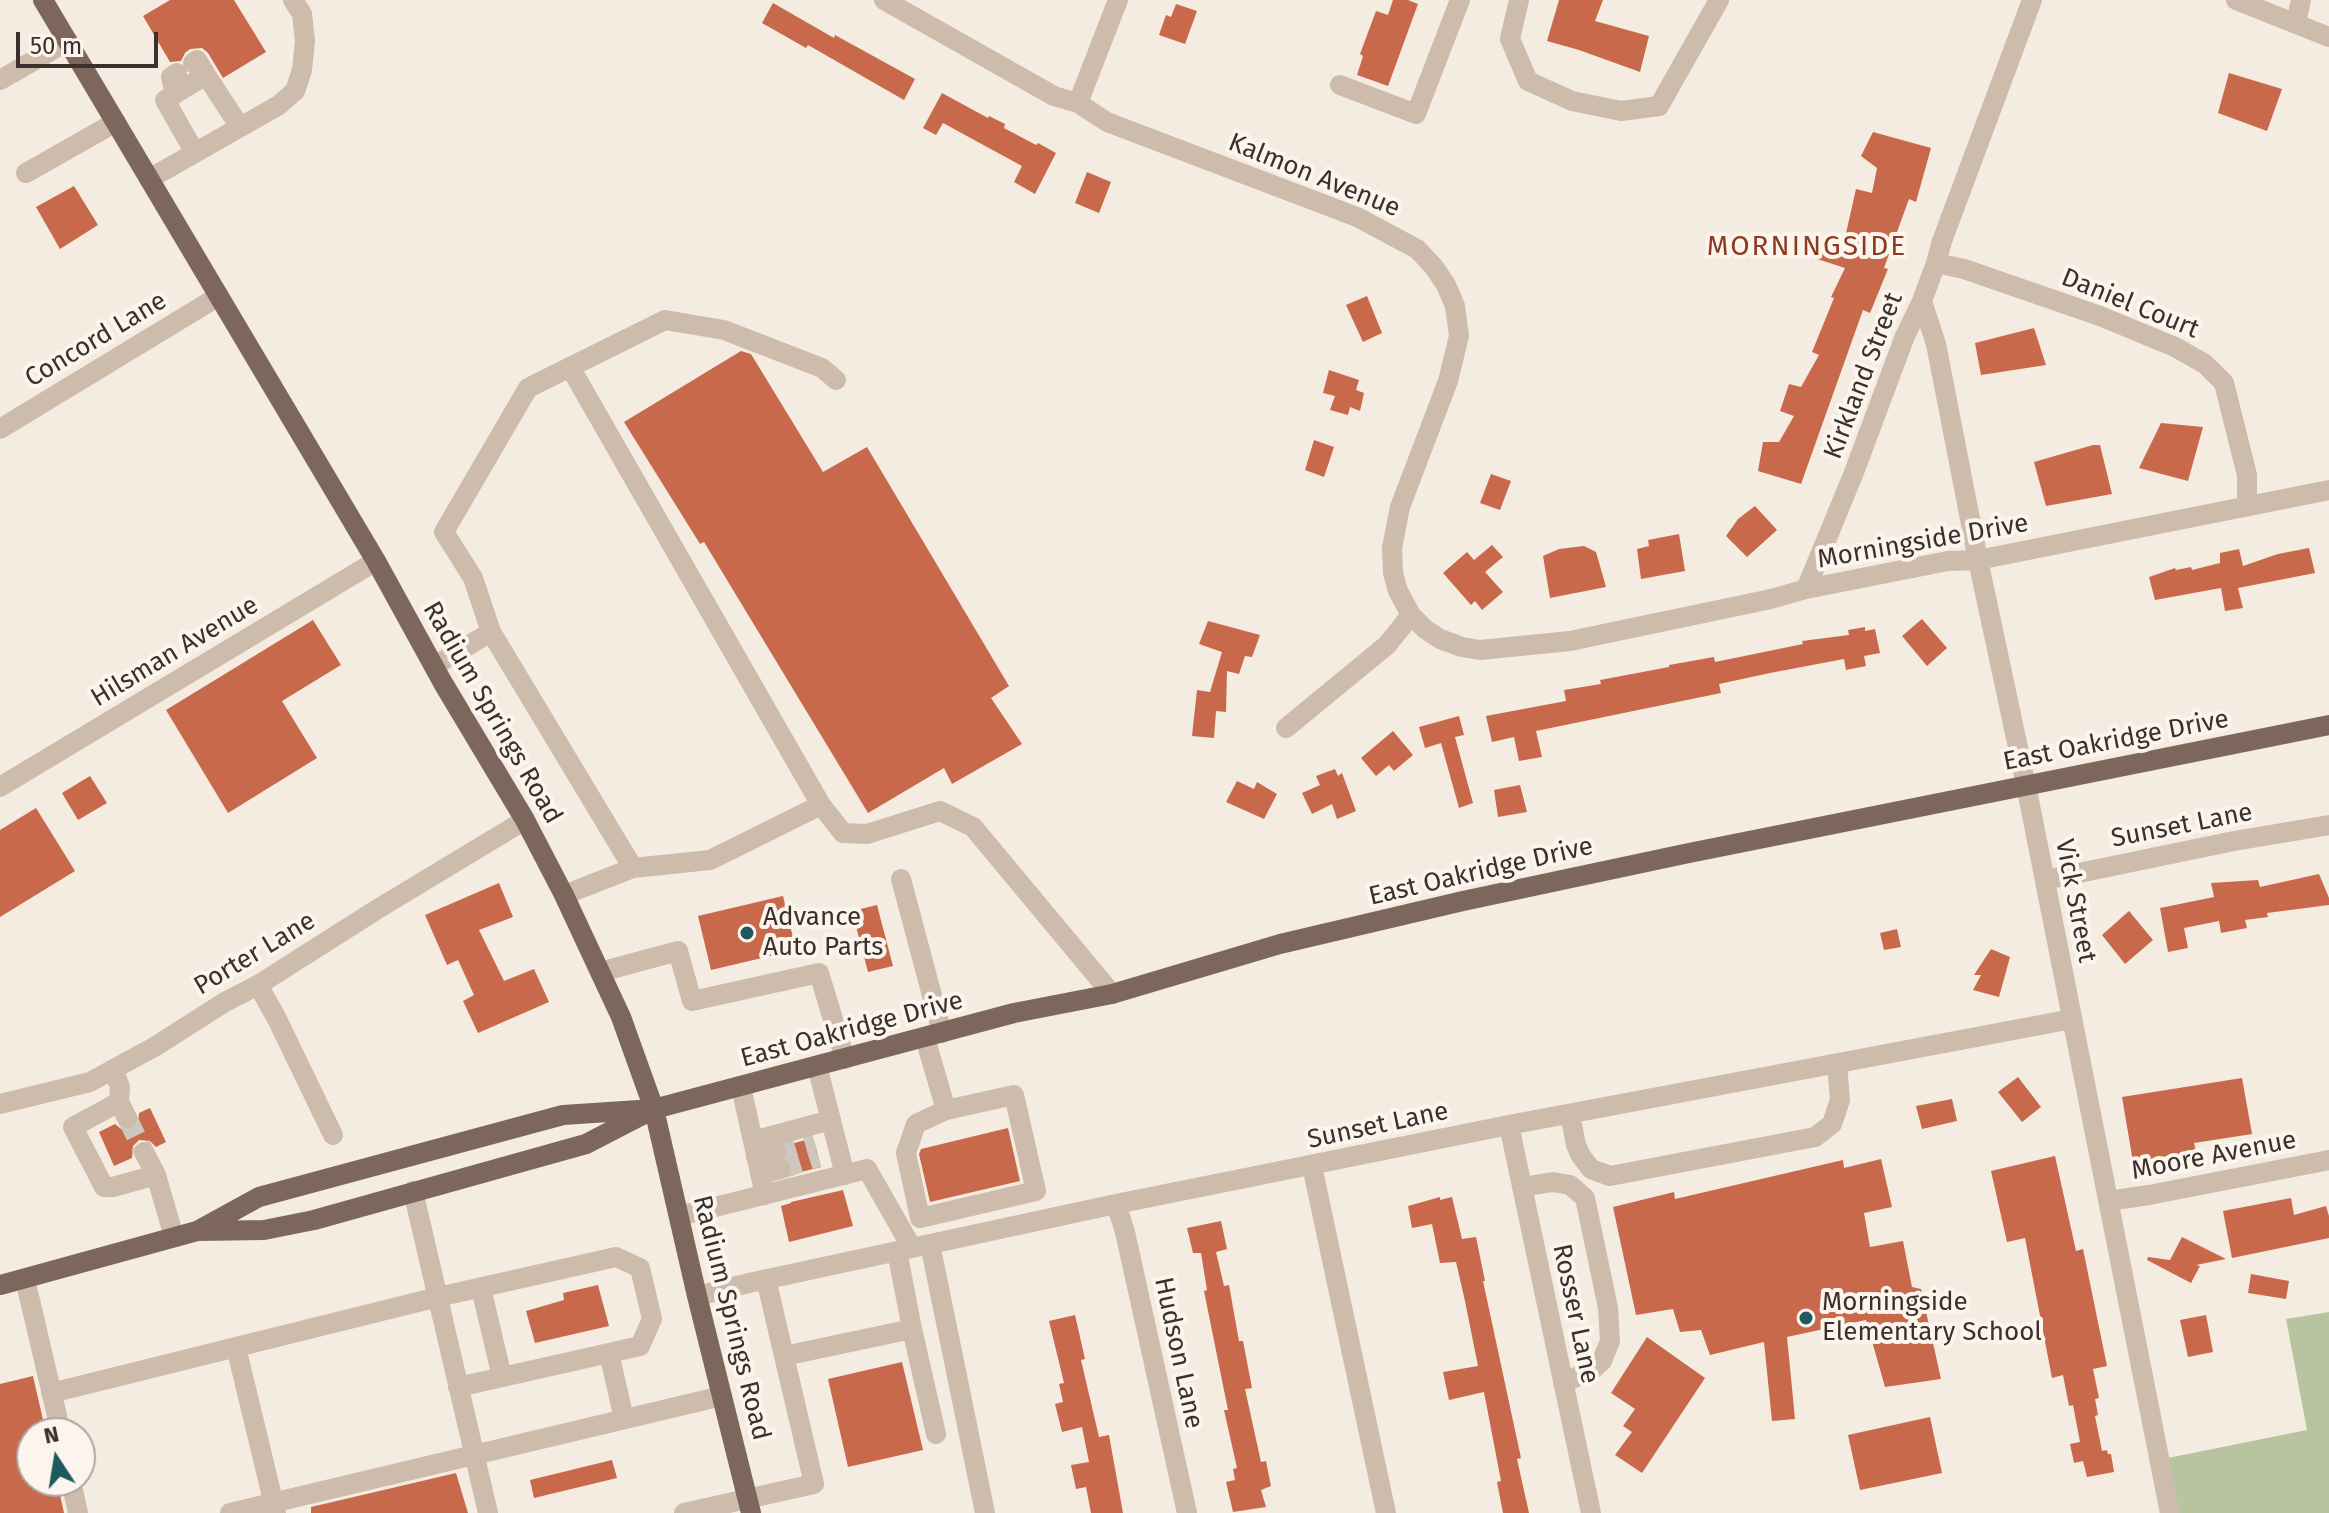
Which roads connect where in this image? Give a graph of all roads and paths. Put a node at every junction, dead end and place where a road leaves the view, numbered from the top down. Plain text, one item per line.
1 (43, 0) edge
2 (293, 0) edge
3 (884, 0) edge
4 (1118, 0) edge
5 (1460, 0) edge
6 (1519, 0) edge
7 (1719, 0) edge
8 (2032, 0) edge
9 (2236, 0) edge
10 (2301, 0) edge
11 (2296, 23) junction
12 (2329, 37) edge
13 (68, 41) junction
14 (0, 80) edge
15 (1340, 85) dead end
16 (1078, 103) junction
17 (116, 122) junction
18 (240, 127) junction
19 (195, 153) junction
20 (26, 173) dead end
21 (149, 179) junction
22 (1936, 263) junction
23 (219, 296) junction
24 (1922, 301) junction
25 (570, 367) junction
26 (836, 380) dead end
27 (0, 429) edge
28 (2329, 490) edge
29 (2247, 505) junction
30 (1978, 560) junction
31 (376, 561) junction
32 (1806, 589) junction
33 (1411, 615) junction
34 (491, 632) junction
35 (1526, 646) joint
36 (434, 666) junction
37 (2329, 725) edge
38 (1286, 728) dead end
39 (2026, 785) junction
40 (0, 787) edge
41 (821, 805) junction
42 (525, 820) junction
43 (2329, 825) edge
44 (633, 868) junction
45 (901, 879) dead end
46 (2045, 880) junction
47 (564, 895) junction
48 (600, 972) junction
49 (258, 985) junction
50 (1112, 994) junction
51 (2072, 1019) junction
52 (933, 1036) junction
53 (845, 1059) junction
54 (1837, 1064) junction
55 (817, 1066) junction
56 (113, 1069) junction
57 (741, 1087) junction
58 (0, 1104) edge
59 (654, 1109) junction
60 (946, 1110) junction
61 (1570, 1114) junction
62 (1509, 1125) junction
63 (333, 1135) dead end
64 (835, 1135) junction
65 (816, 1149) tunnel mouth
66 (144, 1152) tunnel mouth
67 (765, 1159) junction
68 (2329, 1160) edge
69 (1312, 1166) junction
70 (156, 1175) junction
71 (845, 1175) junction
72 (1522, 1187) junction
73 (413, 1191) junction
74 (765, 1195) junction
75 (2108, 1201) junction
76 (1116, 1204) junction
77 (939, 1213) junction
78 (679, 1216) junction
79 (197, 1231) junction
80 (174, 1237) junction
81 (921, 1246) junction
82 (25, 1279) junction
83 (766, 1279) junction
84 (0, 1285) edge
85 (481, 1288) junction
86 (697, 1296) junction
87 (438, 1297) junction
88 (912, 1329) junction
89 (236, 1347) junction
90 (609, 1353) junction
91 (784, 1356) junction
92 (502, 1377) junction
93 (1563, 1383) junction
94 (458, 1387) junction
95 (51, 1393) junction
96 (722, 1396) junction
97 (57, 1417) edge
98 (624, 1419) junction
99 (936, 1434) dead end
100 (475, 1455) junction
101 (750, 1506) edge
102 (275, 1508) edge
103 (230, 1513) edge
104 (488, 1513) edge
105 (684, 1513) edge
106 (985, 1513) edge
107 (1187, 1513) edge
108 (1386, 1513) edge
109 (1591, 1513) edge
110 (2170, 1513) edge

1 - 13 main road, Radium Springs Road
2 - 18 street
3 - 16 street, Kalmon Avenue
4 - 16 street
5 - 15 street
6 - 7 street
8 - 22 street, Kirkland Street
9 - 11 street
10 - 11 street
11 - 12 street
13 - 14 street
13 - 17 main road, Radium Springs Road
16 - 33 street, Kalmon Avenue
17 - 20 street
17 - 21 main road, Radium Springs Road
18 - 19 street
18 - 19 street
19 - 21 street
21 - 23 main road, Radium Springs Road
22 - 24 street, Kirkland Street
22 - 29 street, Daniel Court
23 - 27 street, Concord Lane
23 - 31 main road, Radium Springs Road
24 - 30 street, Vick Street
24 - 32 street, Kirkland Street
25 - 26 street
25 - 34 street
25 - 41 street
28 - 29 street, Morningside Drive
29 - 30 street, Morningside Drive
30 - 32 street, Morningside Drive
30 - 39 street, Vick Street
31 - 36 main road, Radium Springs Road
31 - 40 street, Hilsman Avenue
32 - 35 street, Morningside Drive
33 - 35 street, Kalmon Avenue
33 - 38 street
34 - 36 street
34 - 44 street
36 - 42 main road, Radium Springs Road
37 - 39 main road, East Oakridge Drive
39 - 46 street, Vick Street
39 - 50 main road, East Oakridge Drive
41 - 44 street
41 - 50 street
42 - 47 main road, Radium Springs Road
42 - 49 street, Porter Lane
43 - 46 street, Sunset Lane
44 - 47 street
45 - 52 street
46 - 51 street, Vick Street
47 - 48 main road, Radium Springs Road
48 - 53 street
48 - 59 main road, Radium Springs Road
49 - 56 street, Porter Lane
49 - 63 street
50 - 52 main road, East Oakridge Drive
51 - 54 street, Sunset Lane
51 - 75 street, Vick Street
52 - 53 main road, East Oakridge Drive
52 - 60 street
53 - 55 main road, East Oakridge Drive
54 - 61 street, Sunset Lane
54 - 61 street
55 - 57 main road, East Oakridge Drive
55 - 64 street
56 - 58 street, Porter Lane
56 - 70 street
57 - 59 main road, East Oakridge Drive
57 - 67 street
59 - 73 main road, East Oakridge Drive
59 - 78 main road, Radium Springs Road
59 - 79 main road, East Oakridge Drive
60 - 77 street
60 - 77 street
61 - 62 street, Sunset Lane
62 - 69 street, Sunset Lane
62 - 72 street, Rosser Lane
64 - 65 street
64 - 67 street
64 - 71 street
66 - 70 street
67 - 74 street
68 - 75 street, Moore Avenue
69 - 76 street, Sunset Lane
69 - 108 street
70 - 80 street
71 - 74 street
71 - 81 street
72 - 93 street, Rosser Lane
72 - 93 street
73 - 79 main road, East Oakridge Drive
73 - 87 street
74 - 78 street
75 - 110 street, Vick Street
76 - 81 street, Sunset Lane
76 - 107 street, Hudson Lane
77 - 81 street
78 - 86 main road, Radium Springs Road
79 - 80 main road, East Oakridge Drive
80 - 82 main road, East Oakridge Drive
81 - 83 street, Sunset Lane
81 - 88 street
81 - 106 street
82 - 84 main road, East Oakridge Drive
82 - 95 street
83 - 86 street, Sunset Lane
83 - 91 street
85 - 87 street
85 - 90 street
85 - 92 street
86 - 96 main road, Radium Springs Road
87 - 89 street
87 - 94 street
88 - 91 street
88 - 99 street
89 - 95 street
89 - 102 street
90 - 92 street
90 - 98 street
91 - 101 street
92 - 94 street
93 - 109 street, Rosser Lane
94 - 100 street
95 - 97 street
96 - 98 street
96 - 101 main road, Radium Springs Road
98 - 100 street
100 - 102 street
100 - 104 street
101 - 105 street
102 - 103 street

